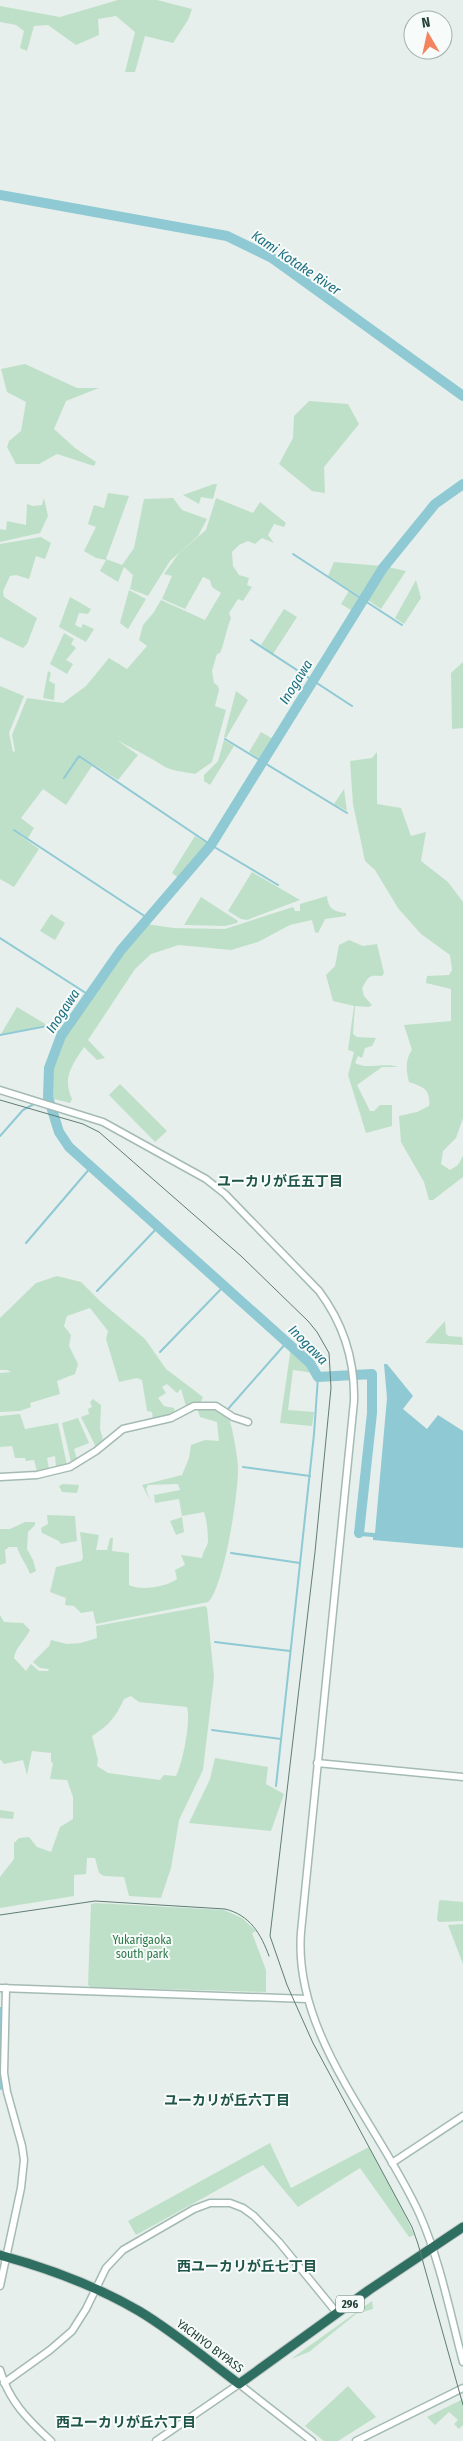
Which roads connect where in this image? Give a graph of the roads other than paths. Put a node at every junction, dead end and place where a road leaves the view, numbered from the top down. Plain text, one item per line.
1 (0, 1090) edge
2 (248, 1422) dead end
3 (0, 1478) edge
4 (317, 1763) junction
5 (463, 1777) edge
6 (3, 1988) edge
7 (307, 1999) junction
8 (463, 2116) edge
9 (392, 2163) junction
10 (463, 2227) edge
11 (432, 2249) junction
12 (3, 2256) edge
13 (0, 2286) edge
14 (96, 2289) junction
15 (336, 2313) junction
16 (463, 2362) edge
17 (0, 2370) edge
18 (4, 2383) junction
19 (239, 2384) junction
20 (463, 2388) edge
21 (51, 2441) edge
22 (156, 2441) edge
23 (312, 2441) edge
24 (356, 2441) edge

1 - 4 street
2 - 3 street
4 - 5 street
4 - 7 street
6 - 7 street
6 - 12 street
7 - 9 street
8 - 9 street
9 - 11 street
10 - 11 highway, YACHIYO BYPASS / 296
11 - 15 highway, YACHIYO BYPASS / 296
11 - 16 street
12 - 13 street
12 - 14 highway, YACHIYO BYPASS
14 - 15 street
14 - 18 street
14 - 19 highway, YACHIYO BYPASS
15 - 19 highway, YACHIYO BYPASS / 296
17 - 18 street
18 - 21 street
19 - 22 street
19 - 23 street
20 - 24 street

